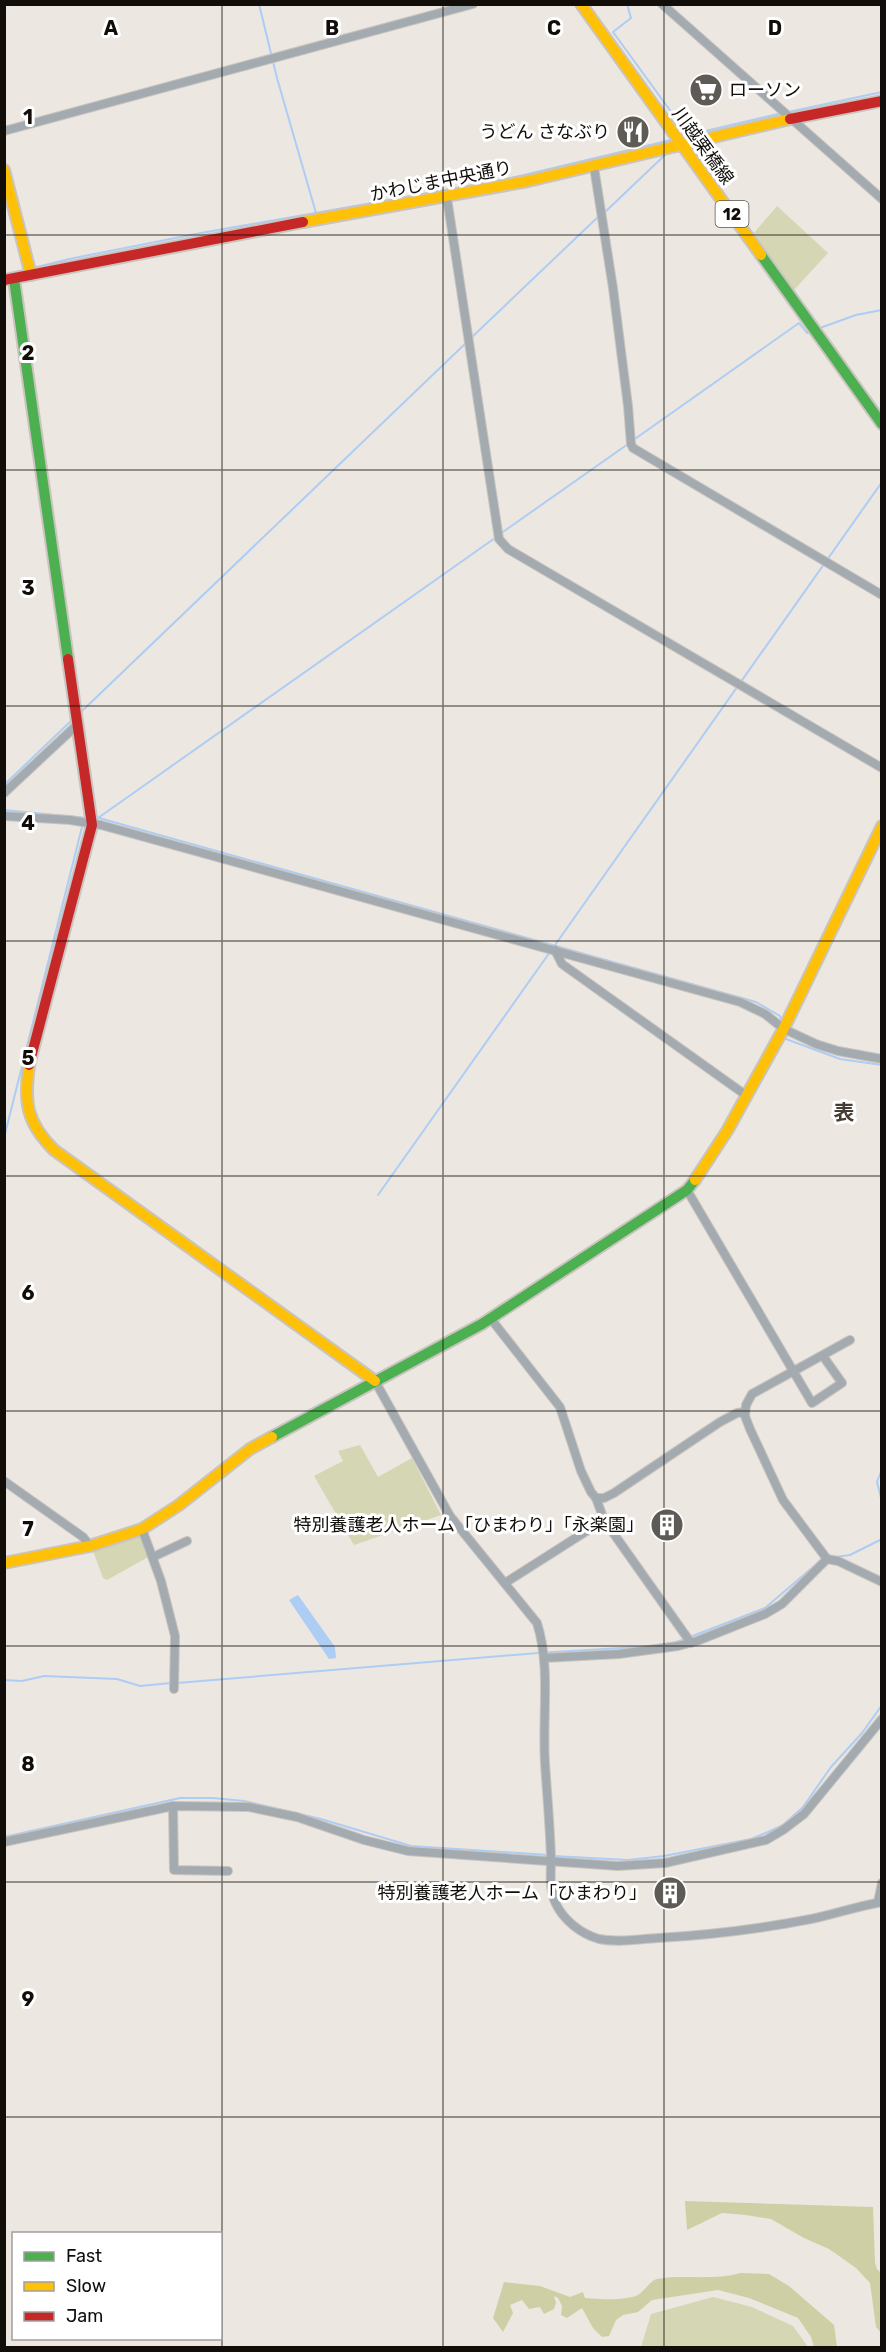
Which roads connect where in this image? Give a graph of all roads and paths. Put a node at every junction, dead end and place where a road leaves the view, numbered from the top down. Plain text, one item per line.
1 (473, 4) edge
2 (581, 4) edge
3 (662, 4) edge
4 (882, 101) edge
5 (791, 118) junction
6 (4, 131) edge
7 (681, 144) junction
8 (594, 167) junction
9 (4, 170) edge
10 (447, 198) junction
11 (882, 199) edge
12 (31, 274) junction
13 (9, 280) edge
14 (882, 424) edge
15 (882, 595) edge
16 (78, 724) junction
17 (882, 768) edge
18 (4, 793) edge
19 (4, 816) edge
20 (92, 825) junction
21 (882, 826) edge
22 (555, 951) junction
23 (784, 1029) junction
24 (882, 1059) edge
25 (747, 1096) junction
26 (687, 1190) junction
27 (491, 1319) junction
28 (849, 1340) dead end
29 (823, 1356) junction
30 (794, 1371) junction
31 (375, 1381) junction
32 (746, 1412) junction
33 (4, 1481) edge
34 (596, 1498) junction
35 (604, 1520) junction
36 (142, 1529) junction
37 (187, 1541) dead end
38 (90, 1545) junction
39 (153, 1557) junction
40 (827, 1559) junction
41 (4, 1563) edge
42 (882, 1582) edge
43 (505, 1583) junction
44 (690, 1643) junction
45 (544, 1658) junction
46 (174, 1689) dead end
47 (882, 1719) edge
48 (173, 1806) junction
49 (4, 1842) edge
50 (551, 1860) junction
51 (228, 1871) dead end
52 (882, 1882) edge
53 (880, 1902) edge

1 - 6 street
2 - 7 street, 川越栗橋線 / 12
3 - 5 street
4 - 5 street, かわじま中央通り
5 - 7 street, かわじま中央通り
5 - 11 street
7 - 8 street, かわじま中央通り
7 - 14 street, 川越栗橋線 / 12
8 - 10 street, かわじま中央通り
8 - 15 street
9 - 12 street
10 - 12 street, かわじま中央通り
10 - 17 street
12 - 13 street, かわじま中央通り
13 - 16 street
16 - 18 street
16 - 20 street
19 - 20 street
20 - 22 street
20 - 31 street
21 - 23 street
22 - 23 street
22 - 25 street
23 - 24 street
23 - 25 street
25 - 26 street
26 - 27 street
26 - 30 street
27 - 31 street
27 - 34 street
28 - 29 street
29 - 30 street
29 - 30 street
30 - 32 street
31 - 36 street
31 - 43 street
32 - 34 street
32 - 40 street
33 - 38 street
34 - 35 street
35 - 43 street
35 - 44 street
36 - 38 street
36 - 39 street
37 - 39 street
38 - 41 street
39 - 46 street
40 - 42 street
40 - 44 street
43 - 45 street
44 - 45 street
45 - 50 street
47 - 50 street
48 - 49 street
48 - 50 street
48 - 51 street
50 - 53 street
52 - 53 street

